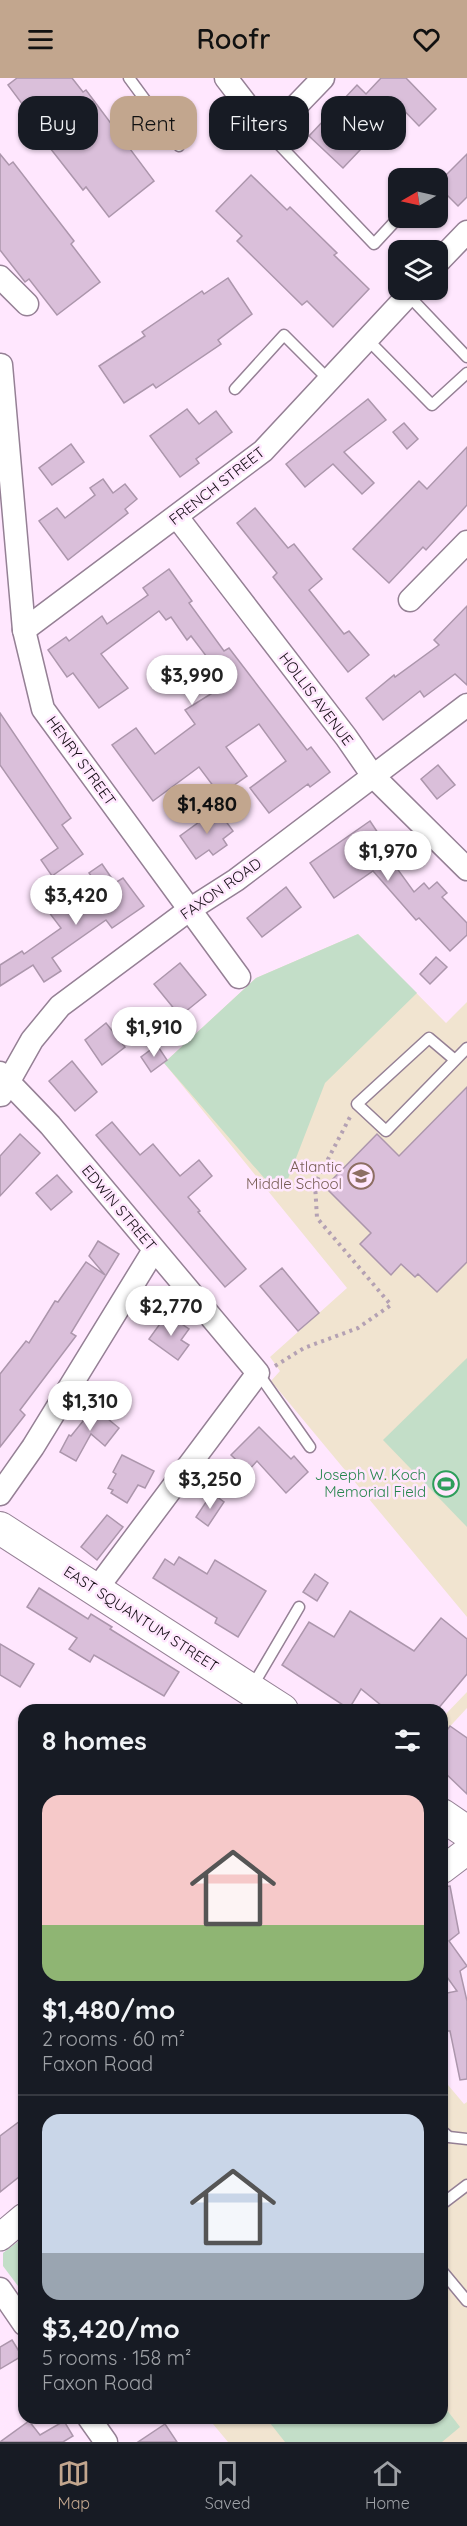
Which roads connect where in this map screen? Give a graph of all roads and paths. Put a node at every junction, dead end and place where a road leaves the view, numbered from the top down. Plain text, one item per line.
1 (129, 78) edge
2 (226, 78) edge
3 (323, 78) edge
4 (142, 96) edge
5 (240, 96) edge
6 (306, 96) edge
7 (284, 150) edge
8 (389, 228) edge
9 (467, 232) edge
10 (448, 252) edge
11 (0, 277) edge
12 (403, 300) edge
13 (417, 300) edge
14 (27, 304) dead end
15 (367, 339) junction
16 (467, 357) edge
17 (1, 365) edge
18 (467, 373) edge
19 (329, 380) junction
20 (235, 389) dead end
21 (177, 517) junction
22 (467, 542) edge
23 (410, 600) dead end
24 (24, 630) junction
25 (467, 705) edge
26 (373, 776) junction
27 (467, 869) edge
28 (189, 910) junction
29 (239, 977) dead end
30 (467, 1048) edge
31 (455, 1060) junction
32 (3, 1085) edge
33 (357, 1104) junction
34 (154, 1250) junction
35 (258, 1373) junction
36 (310, 1446) dead end
37 (0, 1494) edge
38 (6, 1536) edge
39 (95, 1591) junction
40 (299, 1607) dead end
41 (250, 1690) junction
42 (272, 1704) edge
43 (448, 1819) edge
44 (467, 1832) edge
45 (467, 1851) edge
46 (448, 1865) edge
47 (448, 2136) edge
48 (467, 2139) edge
49 (467, 2185) edge
50 (448, 2199) edge
51 (18, 2222) edge
52 (0, 2237) edge
53 (448, 2278) edge
54 (0, 2289) edge
55 (467, 2301) edge
56 (18, 2315) edge
57 (93, 2424) edge
58 (106, 2442) edge

1 - 4 lane
2 - 5 street
3 - 6 street
7 - 8 lane
9 - 10 street
11 - 14 street
12 - 15 street, FRENCH STREET
13 - 16 lane
15 - 18 lane
15 - 19 street, FRENCH STREET
17 - 24 street, HENRY STREET
19 - 20 lane
19 - 21 street, FRENCH STREET
21 - 24 street, FRENCH STREET
21 - 26 street, HOLLIS AVENUE
22 - 23 street
24 - 28 street, HENRY STREET
25 - 26 street, FAXON ROAD
26 - 27 street, HOLLIS AVENUE
26 - 28 street, FAXON ROAD
28 - 29 street, HENRY STREET
28 - 32 street, FAXON ROAD
30 - 31 lane
31 - 33 lane
31 - 33 lane
32 - 34 street, EDWIN STREET
33 - 35 path
34 - 35 street, EDWIN STREET
34 - 37 street
35 - 36 lane
35 - 39 street
38 - 39 main road, EAST SQUANTUM STREET
39 - 41 main road, EAST SQUANTUM STREET
40 - 41 lane
41 - 42 main road, EAST SQUANTUM STREET
43 - 44 main road
45 - 46 street
47 - 48 lane
49 - 50 lane
51 - 52 street
53 - 55 lane
54 - 56 street
57 - 58 street

